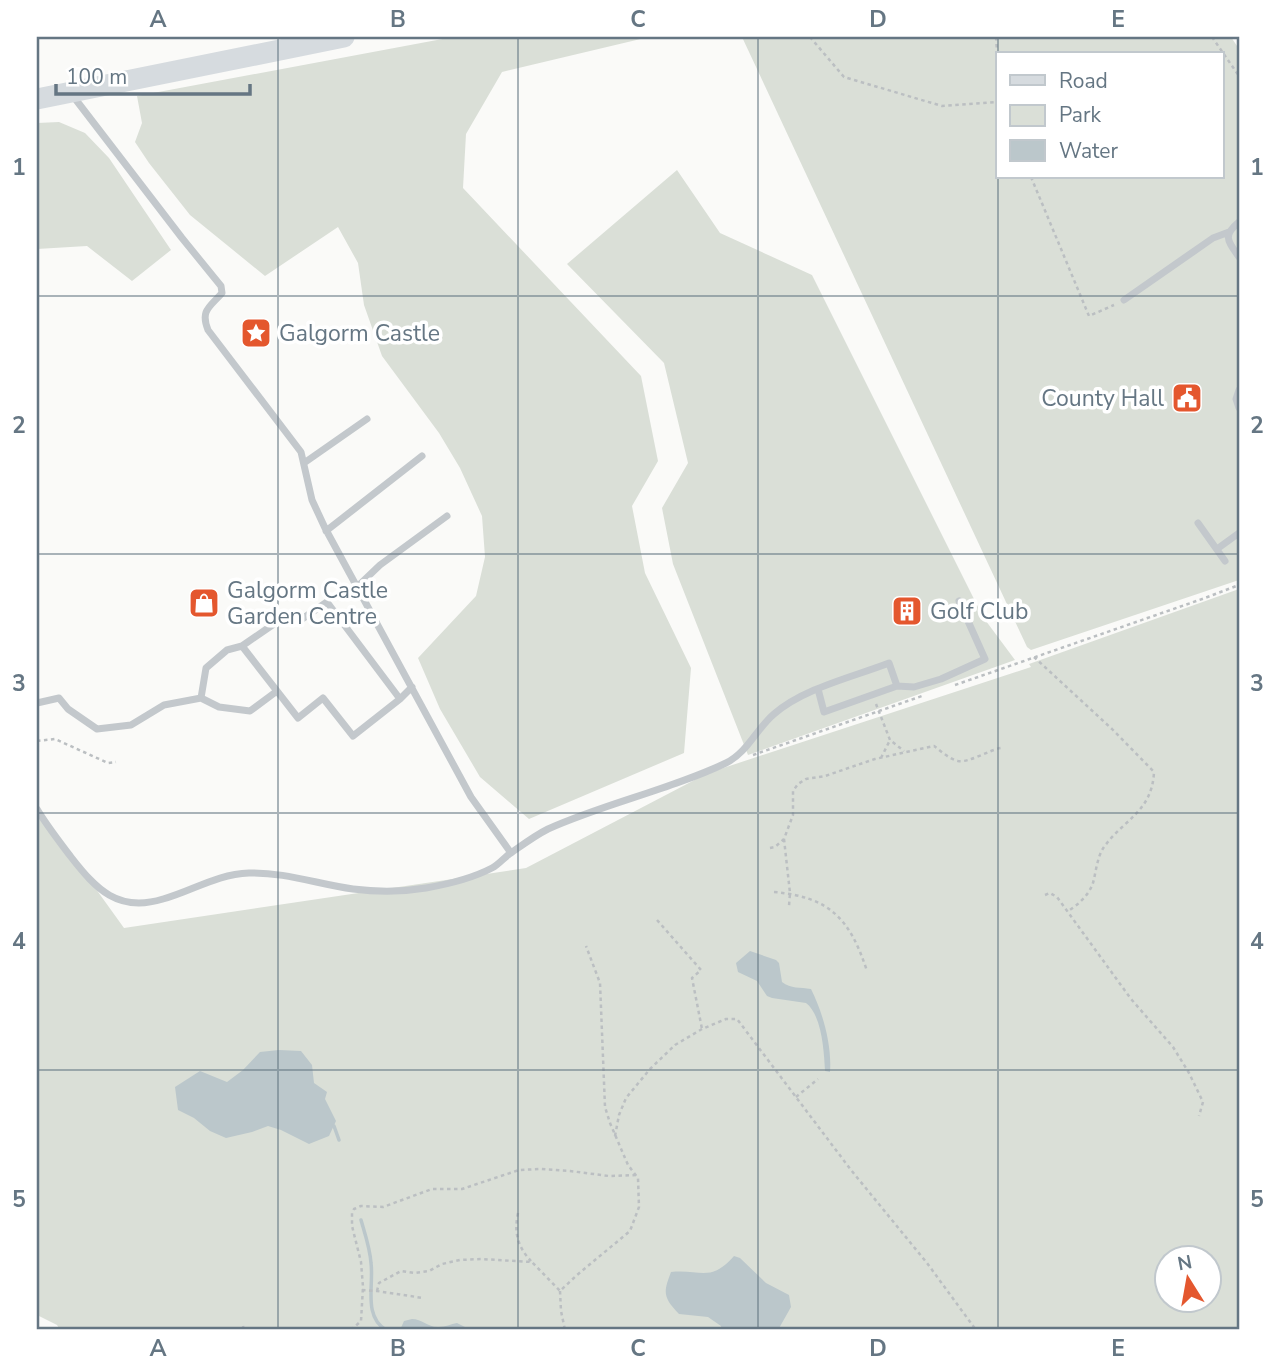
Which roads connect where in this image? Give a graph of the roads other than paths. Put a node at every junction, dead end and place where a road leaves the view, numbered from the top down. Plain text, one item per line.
1 (344, 37) edge
2 (70, 93) junction
3 (37, 99) edge
4 (1239, 222) edge
5 (1229, 232) junction
6 (1239, 257) edge
7 (1124, 300) road end
8 (1239, 390) edge
9 (1239, 408) edge
10 (367, 419) dead end
11 (422, 456) dead end
12 (304, 463) junction
13 (447, 516) dead end
14 (1198, 523) dead end
15 (326, 531) junction
16 (1239, 533) edge
17 (1217, 549) junction
18 (1226, 561) dead end
19 (357, 587) junction
20 (960, 601) dead end
21 (242, 646) junction
22 (897, 686) junction
23 (412, 687) junction
24 (818, 689) junction
25 (277, 691) junction
26 (201, 698) junction
27 (400, 699) junction
28 (37, 703) edge
29 (37, 809) edge
30 (511, 853) junction

1 - 2 main road
2 - 3 main road
2 - 12 lane
4 - 5 lane
5 - 6 lane
5 - 7 lane
8 - 9 lane
10 - 12 lane
11 - 15 lane
12 - 15 lane
13 - 19 lane
14 - 17 lane
15 - 19 lane
16 - 17 lane
17 - 18 lane
19 - 23 lane
20 - 22 lane
21 - 25 lane
21 - 26 lane
21 - 27 lane
22 - 24 lane
22 - 24 lane
23 - 27 lane
23 - 30 lane
24 - 30 lane
25 - 26 lane
25 - 27 lane
26 - 28 lane
29 - 30 lane

